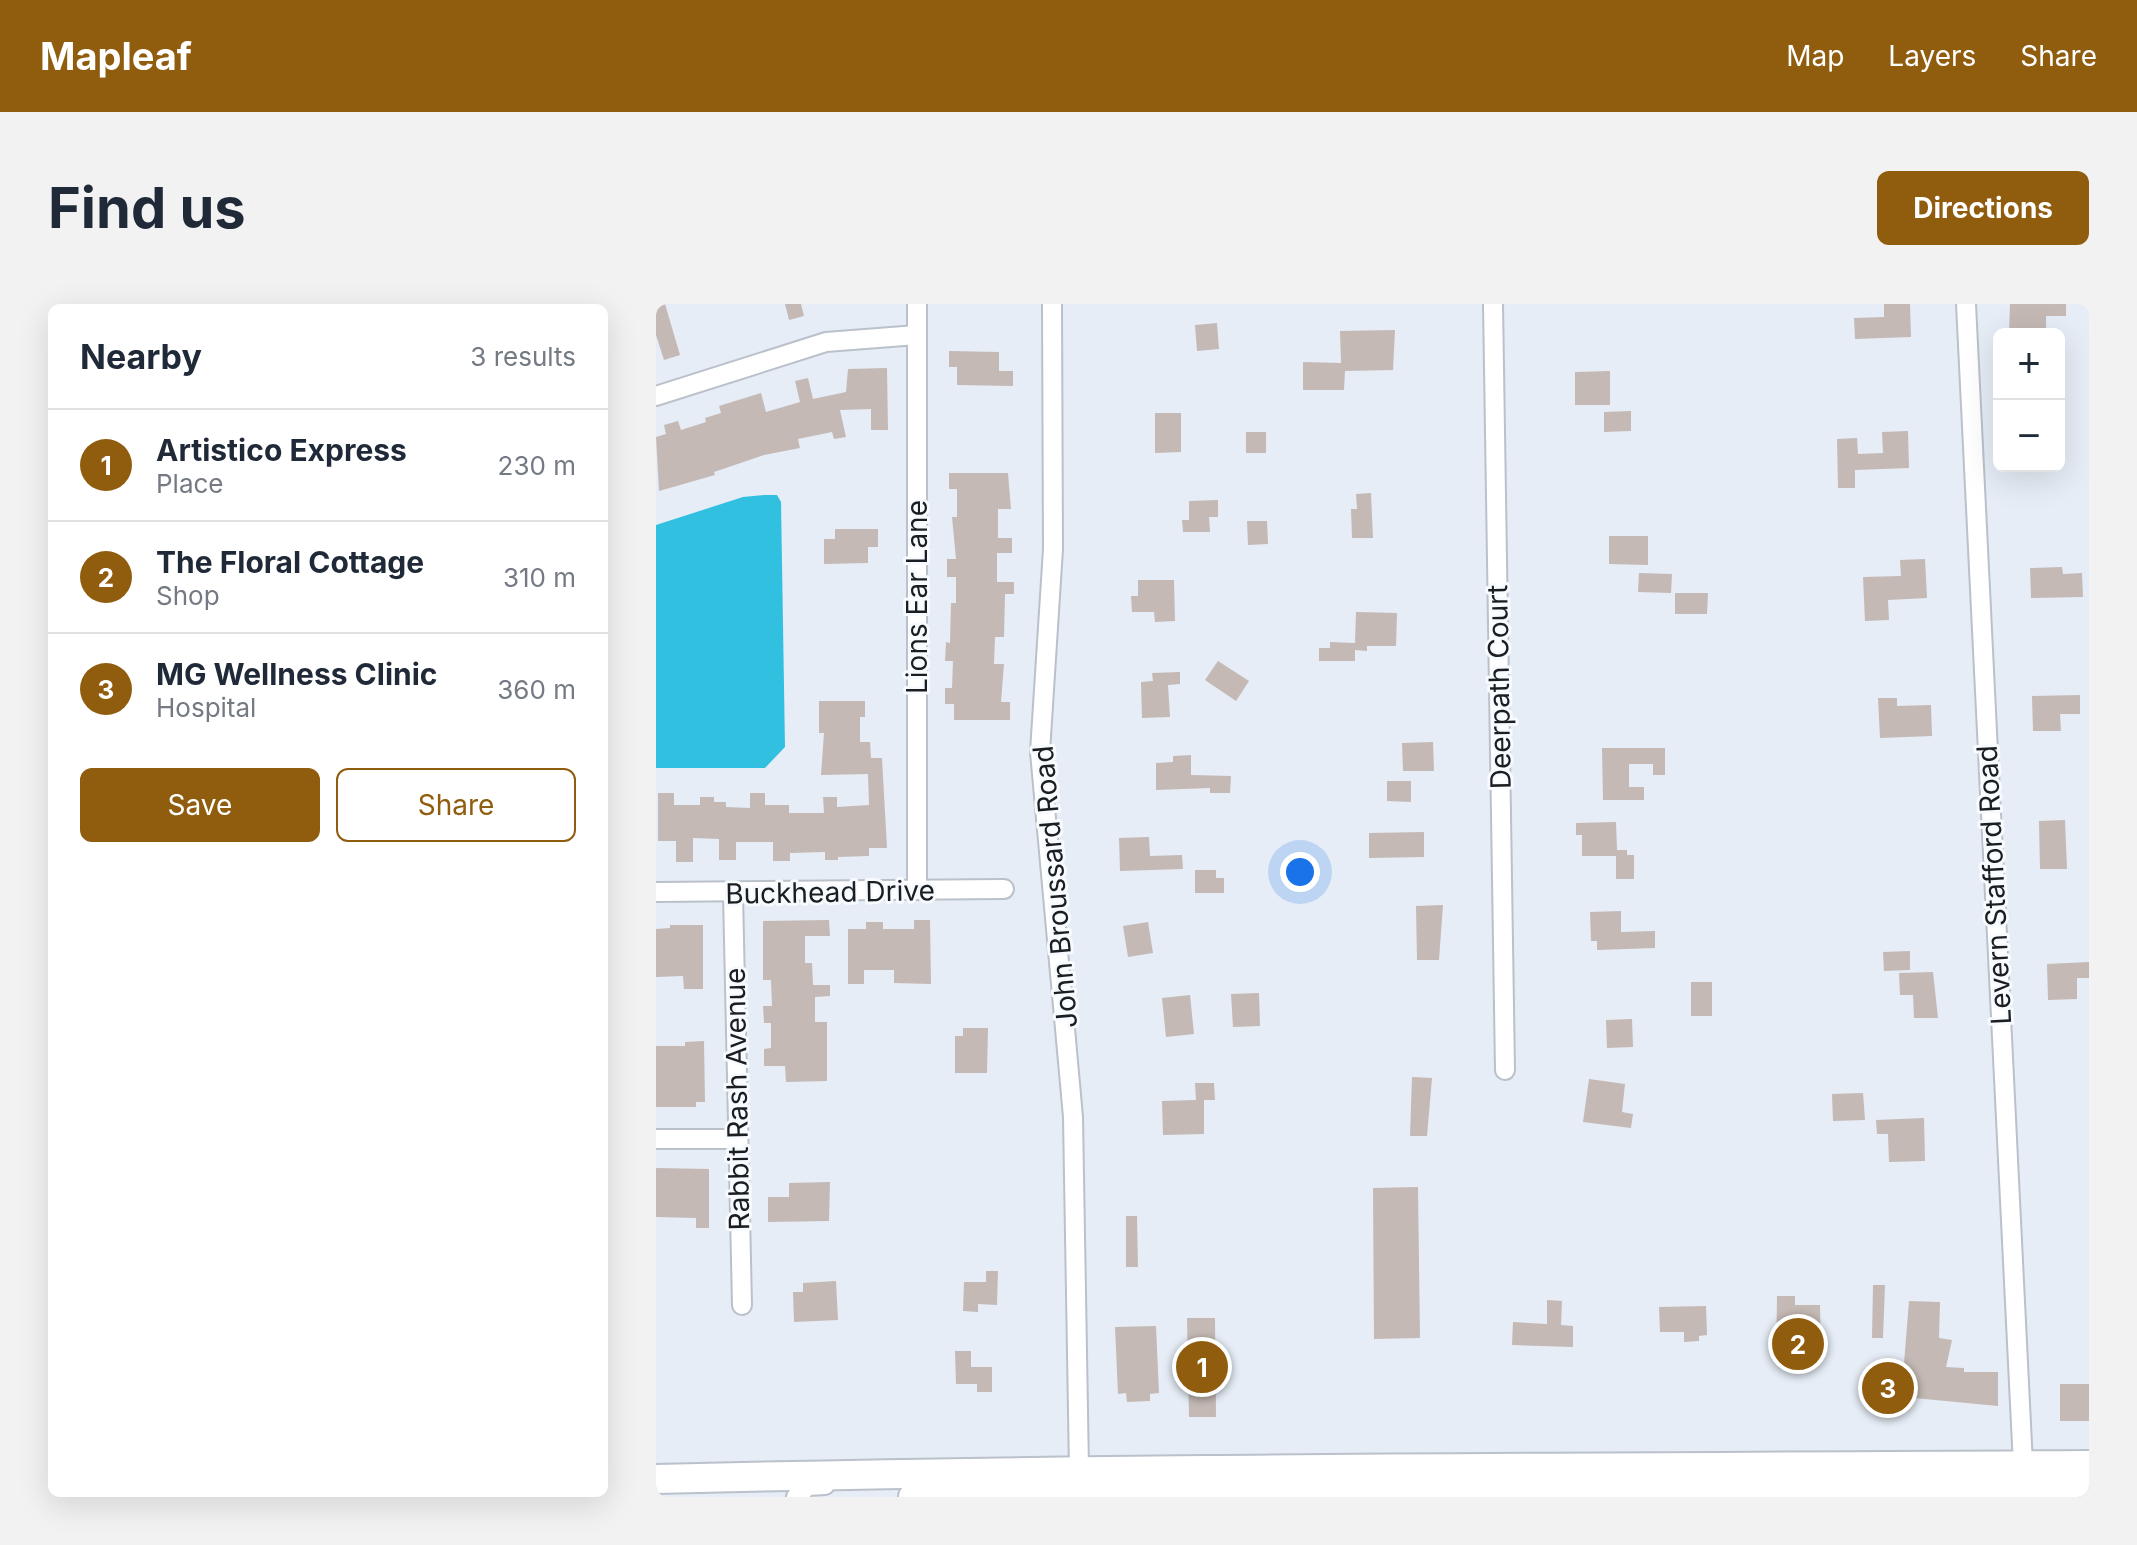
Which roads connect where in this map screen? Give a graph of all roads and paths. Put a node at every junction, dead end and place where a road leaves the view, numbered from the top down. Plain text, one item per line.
1 (917, 304) edge
2 (1052, 304) edge
3 (1493, 304) edge
4 (1966, 304) edge
5 (917, 335) junction
6 (656, 396) edge
7 (1004, 889) dead end
8 (917, 890) junction
9 (656, 892) edge
10 (733, 894) junction
11 (1505, 1070) dead end
12 (656, 1139) edge
13 (738, 1139) junction
14 (742, 1305) dead end
15 (2023, 1465) junction
16 (2089, 1465) edge
17 (1802, 1468) junction
18 (656, 1479) edge
19 (917, 1484) edge
20 (1084, 1488) edge
21 (1930, 1492) junction
22 (2089, 1492) edge
23 (1703, 1494) junction
24 (972, 1496) edge
25 (1652, 1496) edge
26 (796, 1497) edge

1 - 5 street, Lions Ear Lane
2 - 20 street, John Broussard Road
3 - 11 street, Deerpath Court
4 - 15 street, Levern Stafford Road
5 - 6 street
5 - 8 street, Lions Ear Lane
7 - 8 street, Buckhead Drive
8 - 10 street, Buckhead Drive
9 - 10 street, Buckhead Drive
10 - 13 street, Rabbit Rash Avenue
12 - 13 street
13 - 14 street, Rabbit Rash Avenue
15 - 16 main road
15 - 17 main road
15 - 21 main road
17 - 20 main road
17 - 23 main road
18 - 19 main road
19 - 20 main road
19 - 24 main road
19 - 26 street
20 - 24 main road
20 - 25 main road
21 - 22 main road
21 - 23 main road
23 - 25 main road

